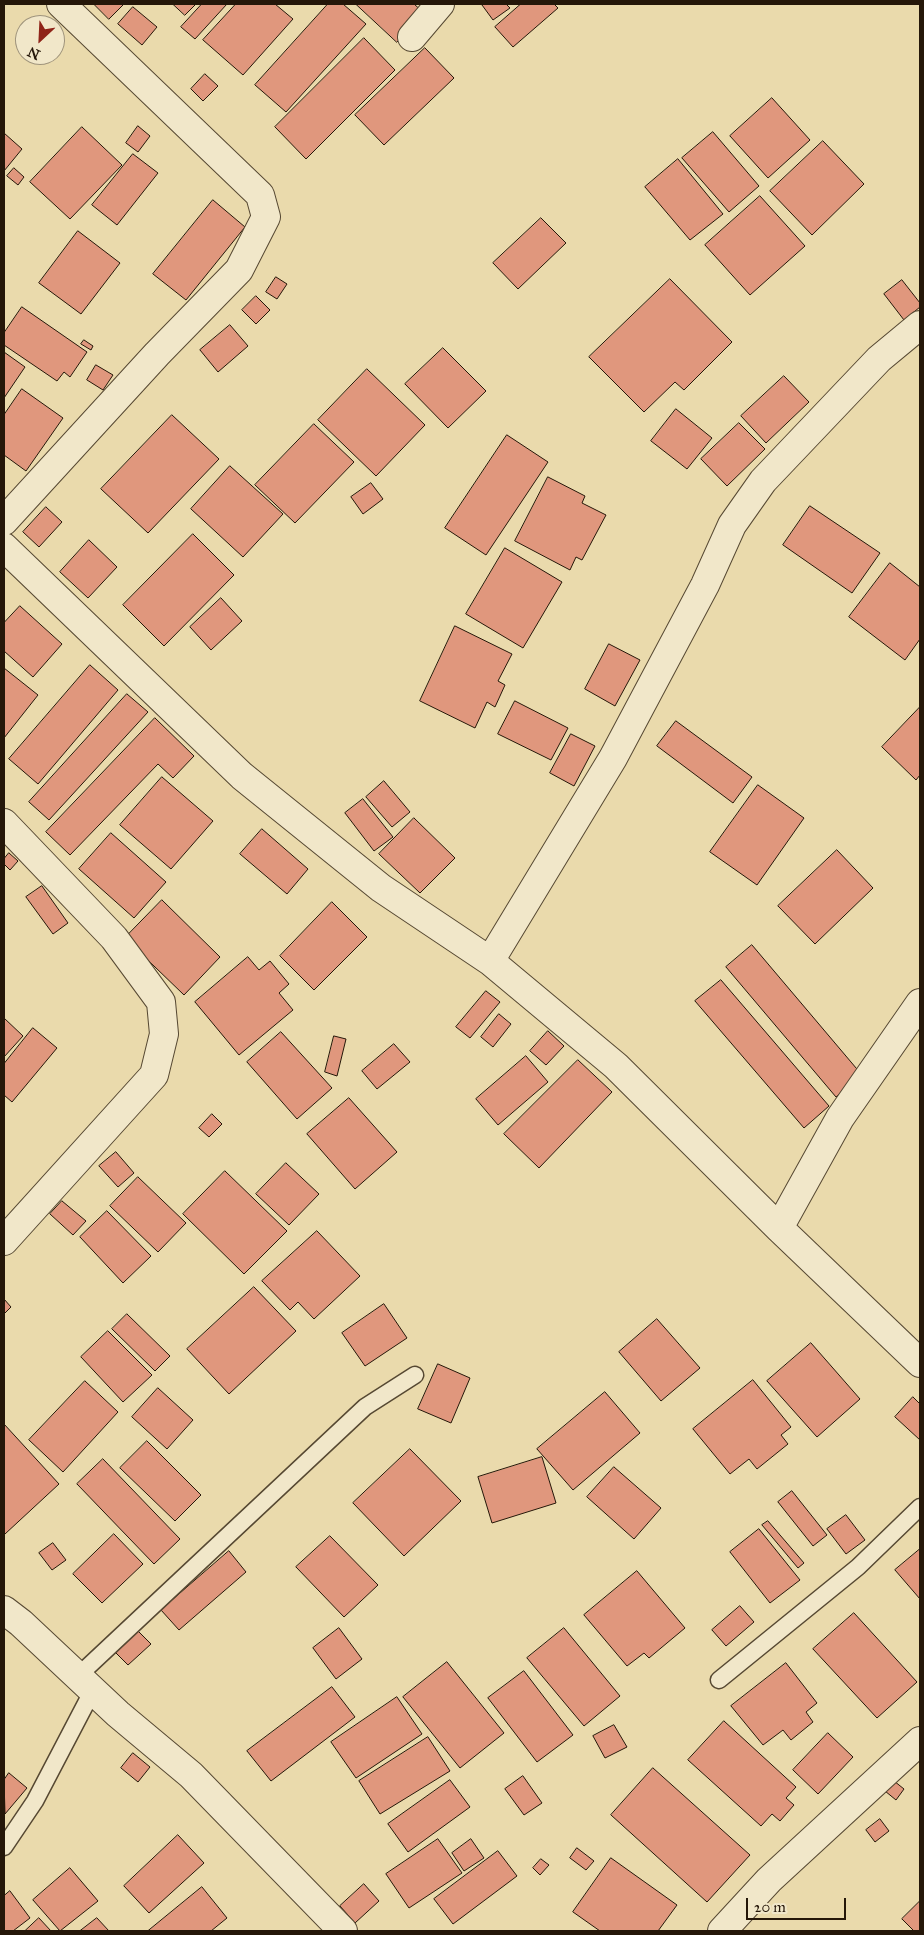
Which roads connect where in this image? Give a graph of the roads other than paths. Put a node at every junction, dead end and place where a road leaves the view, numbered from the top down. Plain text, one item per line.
1 (61, 4) edge
2 (440, 4) edge
3 (412, 37) dead end
4 (920, 325) edge
5 (4, 521) edge
6 (4, 547) edge
7 (4, 823) edge
8 (490, 961) junction
9 (920, 1003) edge
10 (779, 1228) junction
11 (4, 1241) edge
12 (920, 1363) edge
13 (415, 1375) dead end
14 (920, 1507) edge
15 (4, 1610) edge
16 (719, 1680) dead end
17 (86, 1683) junction
18 (920, 1741) edge
19 (4, 1847) edge
20 (343, 1931) edge
21 (722, 1931) edge

1 - 5 street
2 - 3 street
4 - 8 street
6 - 8 street
7 - 11 street
8 - 10 street
9 - 10 street
10 - 12 street
13 - 17 lane
14 - 16 lane
15 - 17 street
17 - 19 lane
17 - 20 street
18 - 21 street

